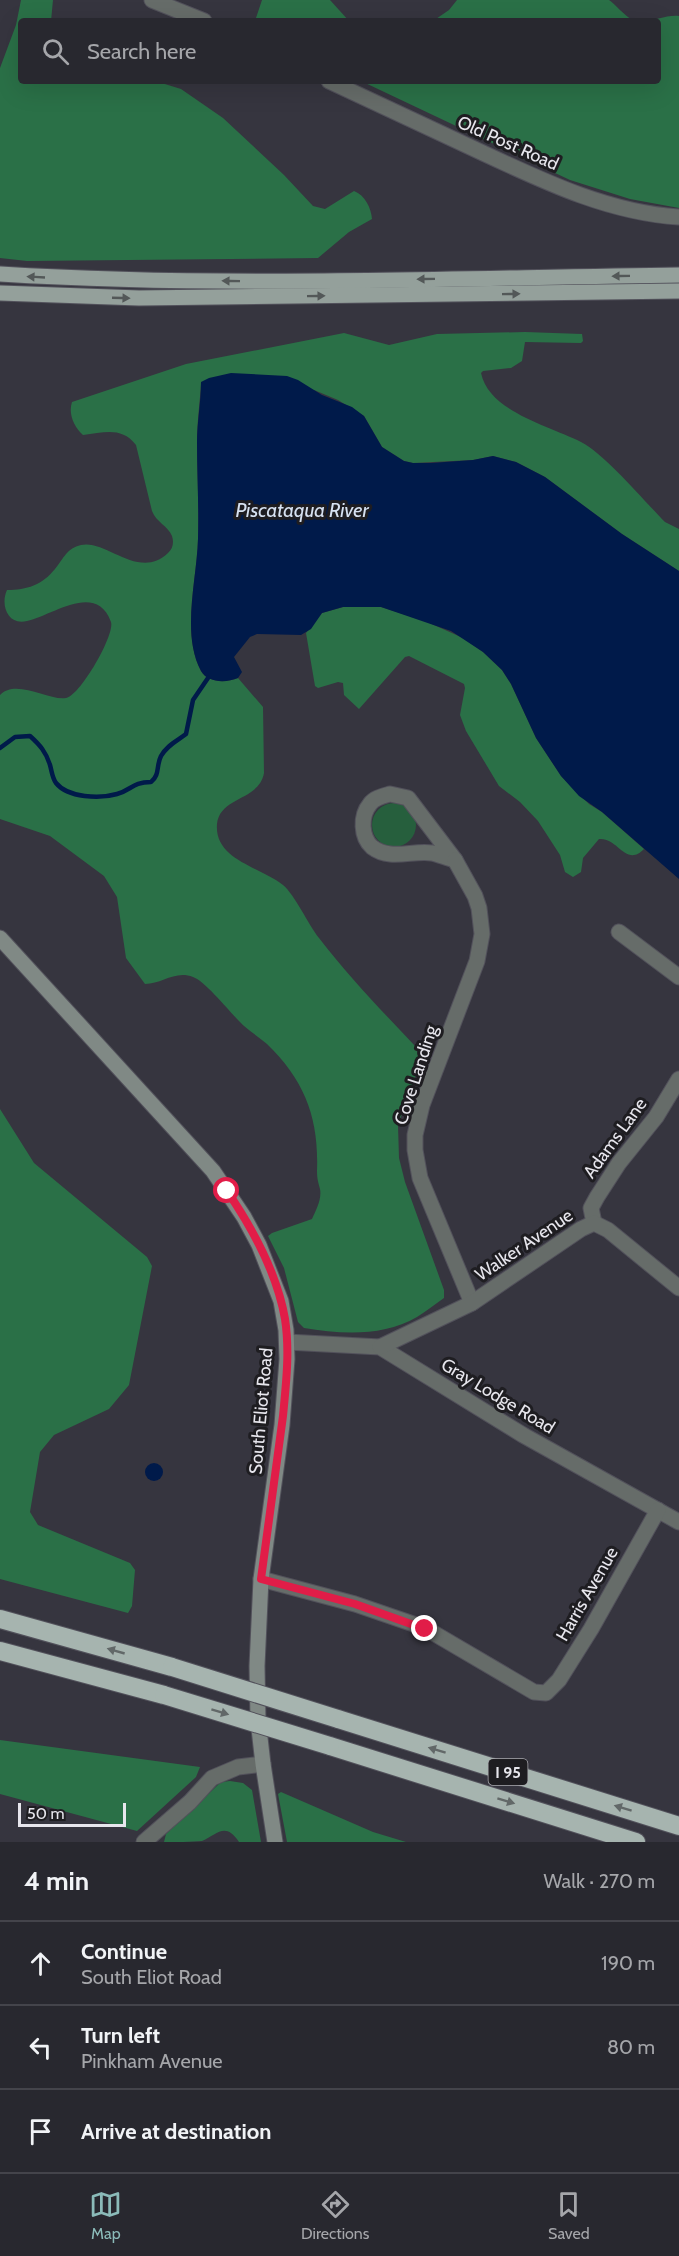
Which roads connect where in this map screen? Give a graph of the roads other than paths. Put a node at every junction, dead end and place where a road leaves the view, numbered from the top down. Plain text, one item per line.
1 (152, 0) edge
2 (197, 18) edge
3 (335, 84) edge
4 (679, 217) edge
5 (0, 274) edge
6 (679, 275) edge
7 (679, 291) edge
8 (0, 293) edge
9 (455, 860) junction
10 (619, 932) dead end
11 (0, 938) edge
12 (679, 977) edge
13 (679, 1079) edge
14 (594, 1223) junction
15 (679, 1287) edge
16 (472, 1303) junction
17 (287, 1342) junction
18 (380, 1347) junction
19 (657, 1510) junction
20 (679, 1522) edge
21 (261, 1579) junction
22 (0, 1619) edge
23 (0, 1651) edge
24 (263, 1764) junction
25 (679, 1826) edge
26 (144, 1842) edge
27 (275, 1842) edge
28 (636, 1842) edge

1 - 2 street
3 - 4 street, Old Post Road
6 -> 5 main road
8 -> 7 main road
9 - 9 street, Cove Landing
9 - 16 street, Cove Landing
10 - 12 street
11 - 17 main road, South Eliot Road
13 - 14 street, Adams Lane
14 - 15 street, Walker Avenue
14 - 16 street, Walker Avenue
16 - 18 street, Walker Avenue
17 - 18 street, Gray Lodge Road
17 - 21 main road, South Eliot Road
18 - 19 street, Gray Lodge Road
19 - 20 street, Gray Lodge Road
19 - 21 street, Harris Avenue
21 - 24 main road, South Eliot Road
25 -> 22 highway, I 95, bridge
23 -> 28 highway, I 95, bridge
24 - 26 street
24 - 27 main road, South Eliot Road

